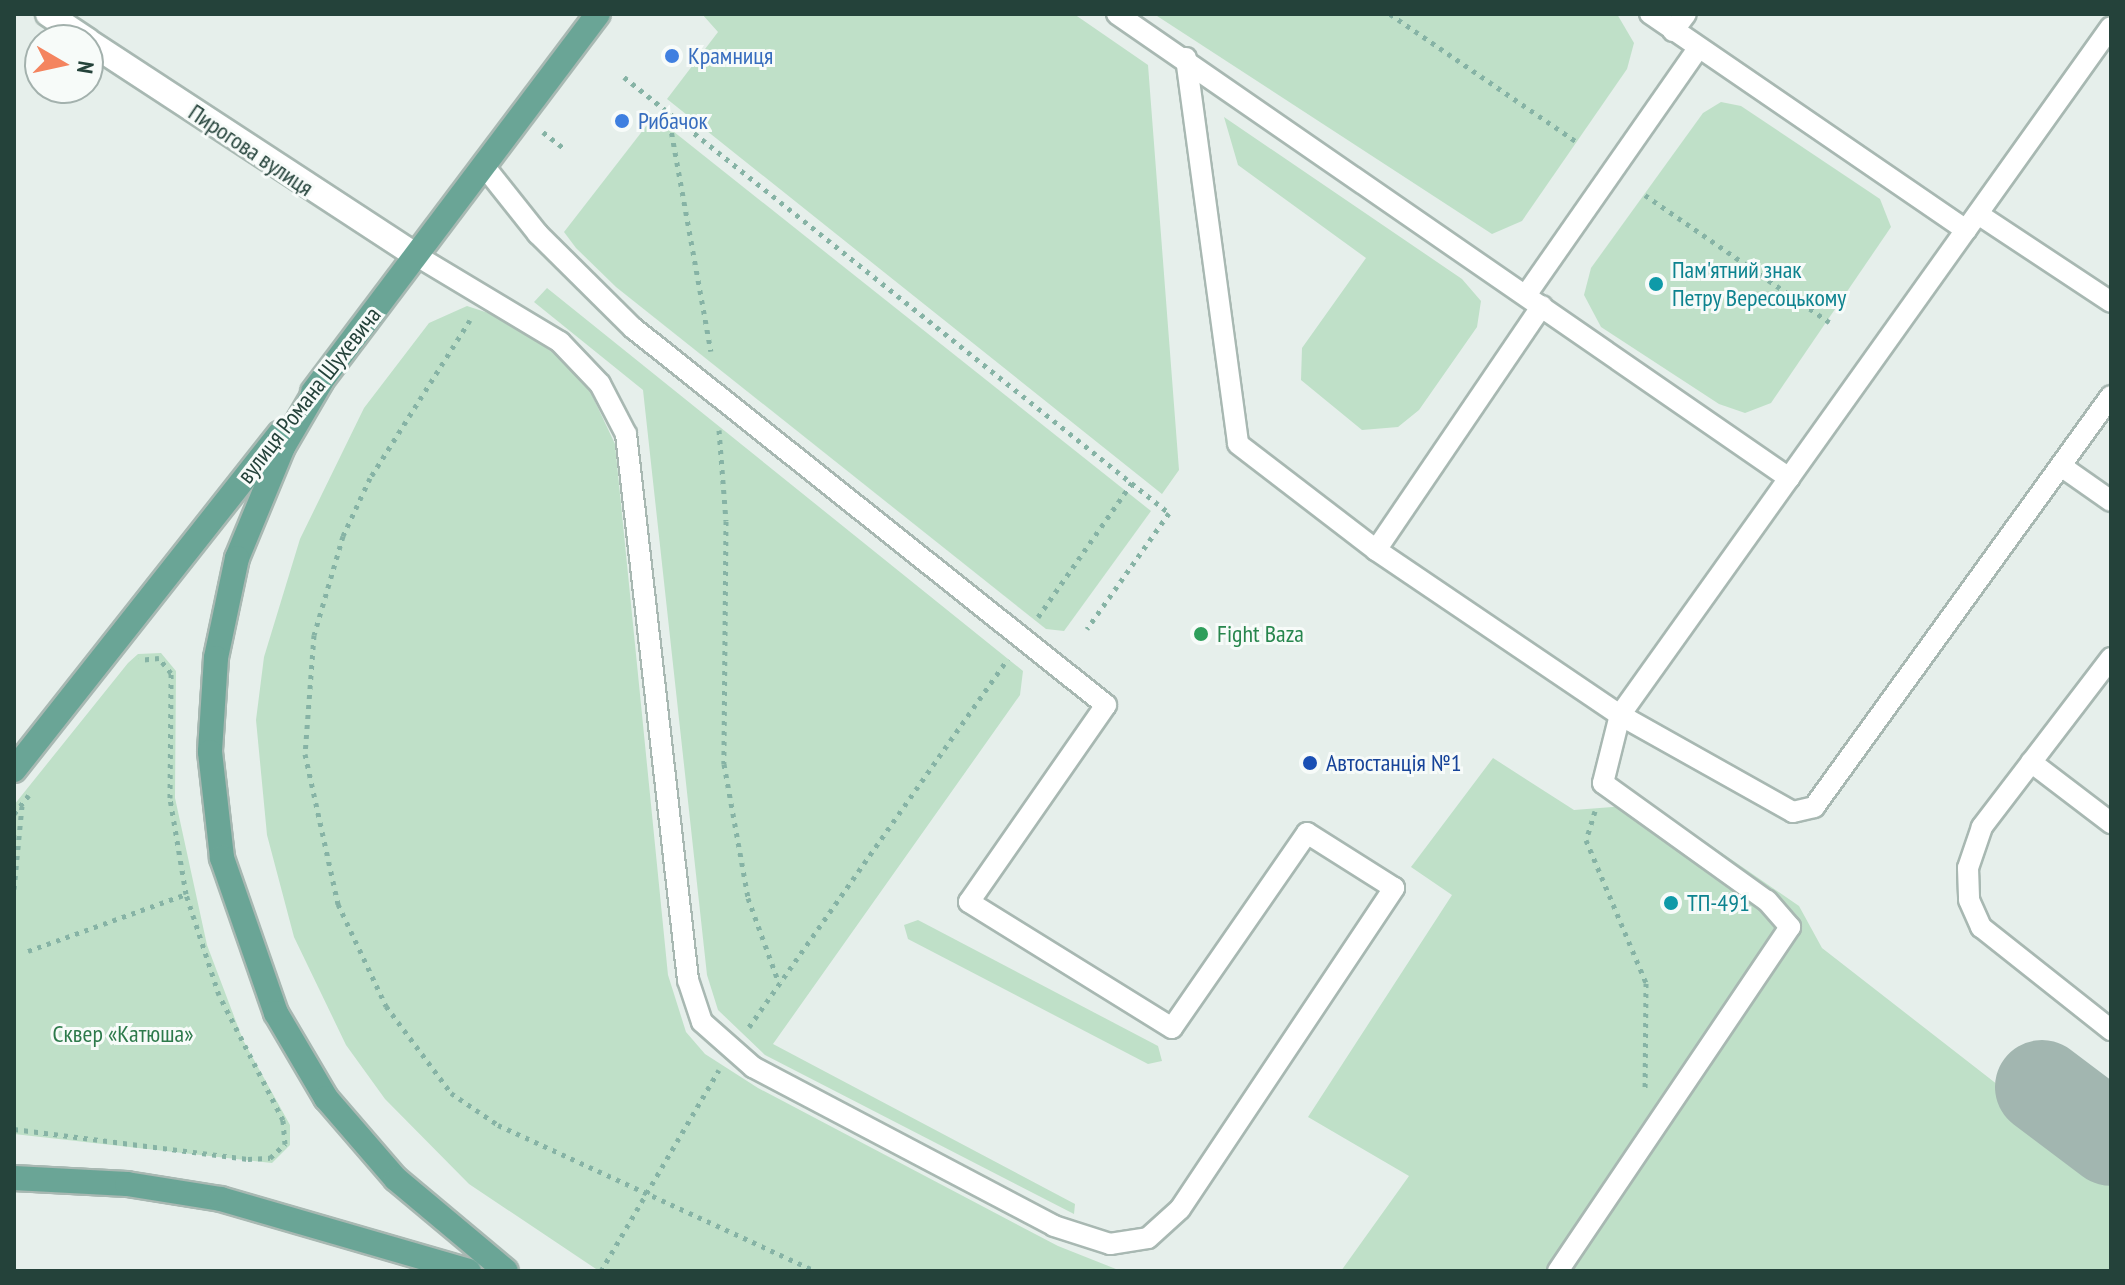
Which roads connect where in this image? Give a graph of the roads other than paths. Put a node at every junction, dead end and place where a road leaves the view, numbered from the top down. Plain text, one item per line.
1 (598, 14) edge
2 (1117, 14) edge
3 (1650, 14) edge
4 (1686, 14) edge
5 (2111, 27) edge
6 (1673, 31) junction
7 (1698, 48) junction
8 (104, 51) edge
9 (1186, 58) junction
10 (484, 166) junction
11 (1972, 222) junction
12 (417, 256) junction
13 (1534, 300) junction
14 (2111, 302) edge
15 (321, 382) junction
16 (2111, 396) edge
17 (2061, 466) junction
18 (1789, 478) junction
19 (2111, 501) edge
20 (1376, 550) junction
21 (2111, 658) edge
22 (1620, 715) junction
23 (2031, 762) junction
24 (14, 770) edge
25 (2111, 823) edge
26 (2111, 1030) edge
27 (14, 1178) edge
28 (469, 1271) edge
29 (506, 1271) edge
30 (1558, 1271) edge

1 - 10 main road, вулиця Романа Шухевича
2 - 9 lane
3 - 6 lane
4 - 6 lane
5 - 11 lane
6 - 7 lane
7 - 11 lane
7 - 13 lane
8 - 12 street, Пирогова вулиця
9 - 13 lane
9 - 20 lane
10 - 12 main road, вулиця Романа Шухевича
10 - 12 lane
11 - 14 lane
11 - 18 lane
12 - 15 main road, вулиця Романа Шухевича
13 - 18 lane
13 - 20 lane
15 - 24 main road, вулиця Романа Шухевича
15 - 29 main road
16 - 17 lane
17 - 19 lane
17 - 22 lane
18 - 22 lane
20 - 22 lane
21 - 23 lane
22 - 30 lane
23 - 25 lane
23 - 26 lane
27 - 28 main road

